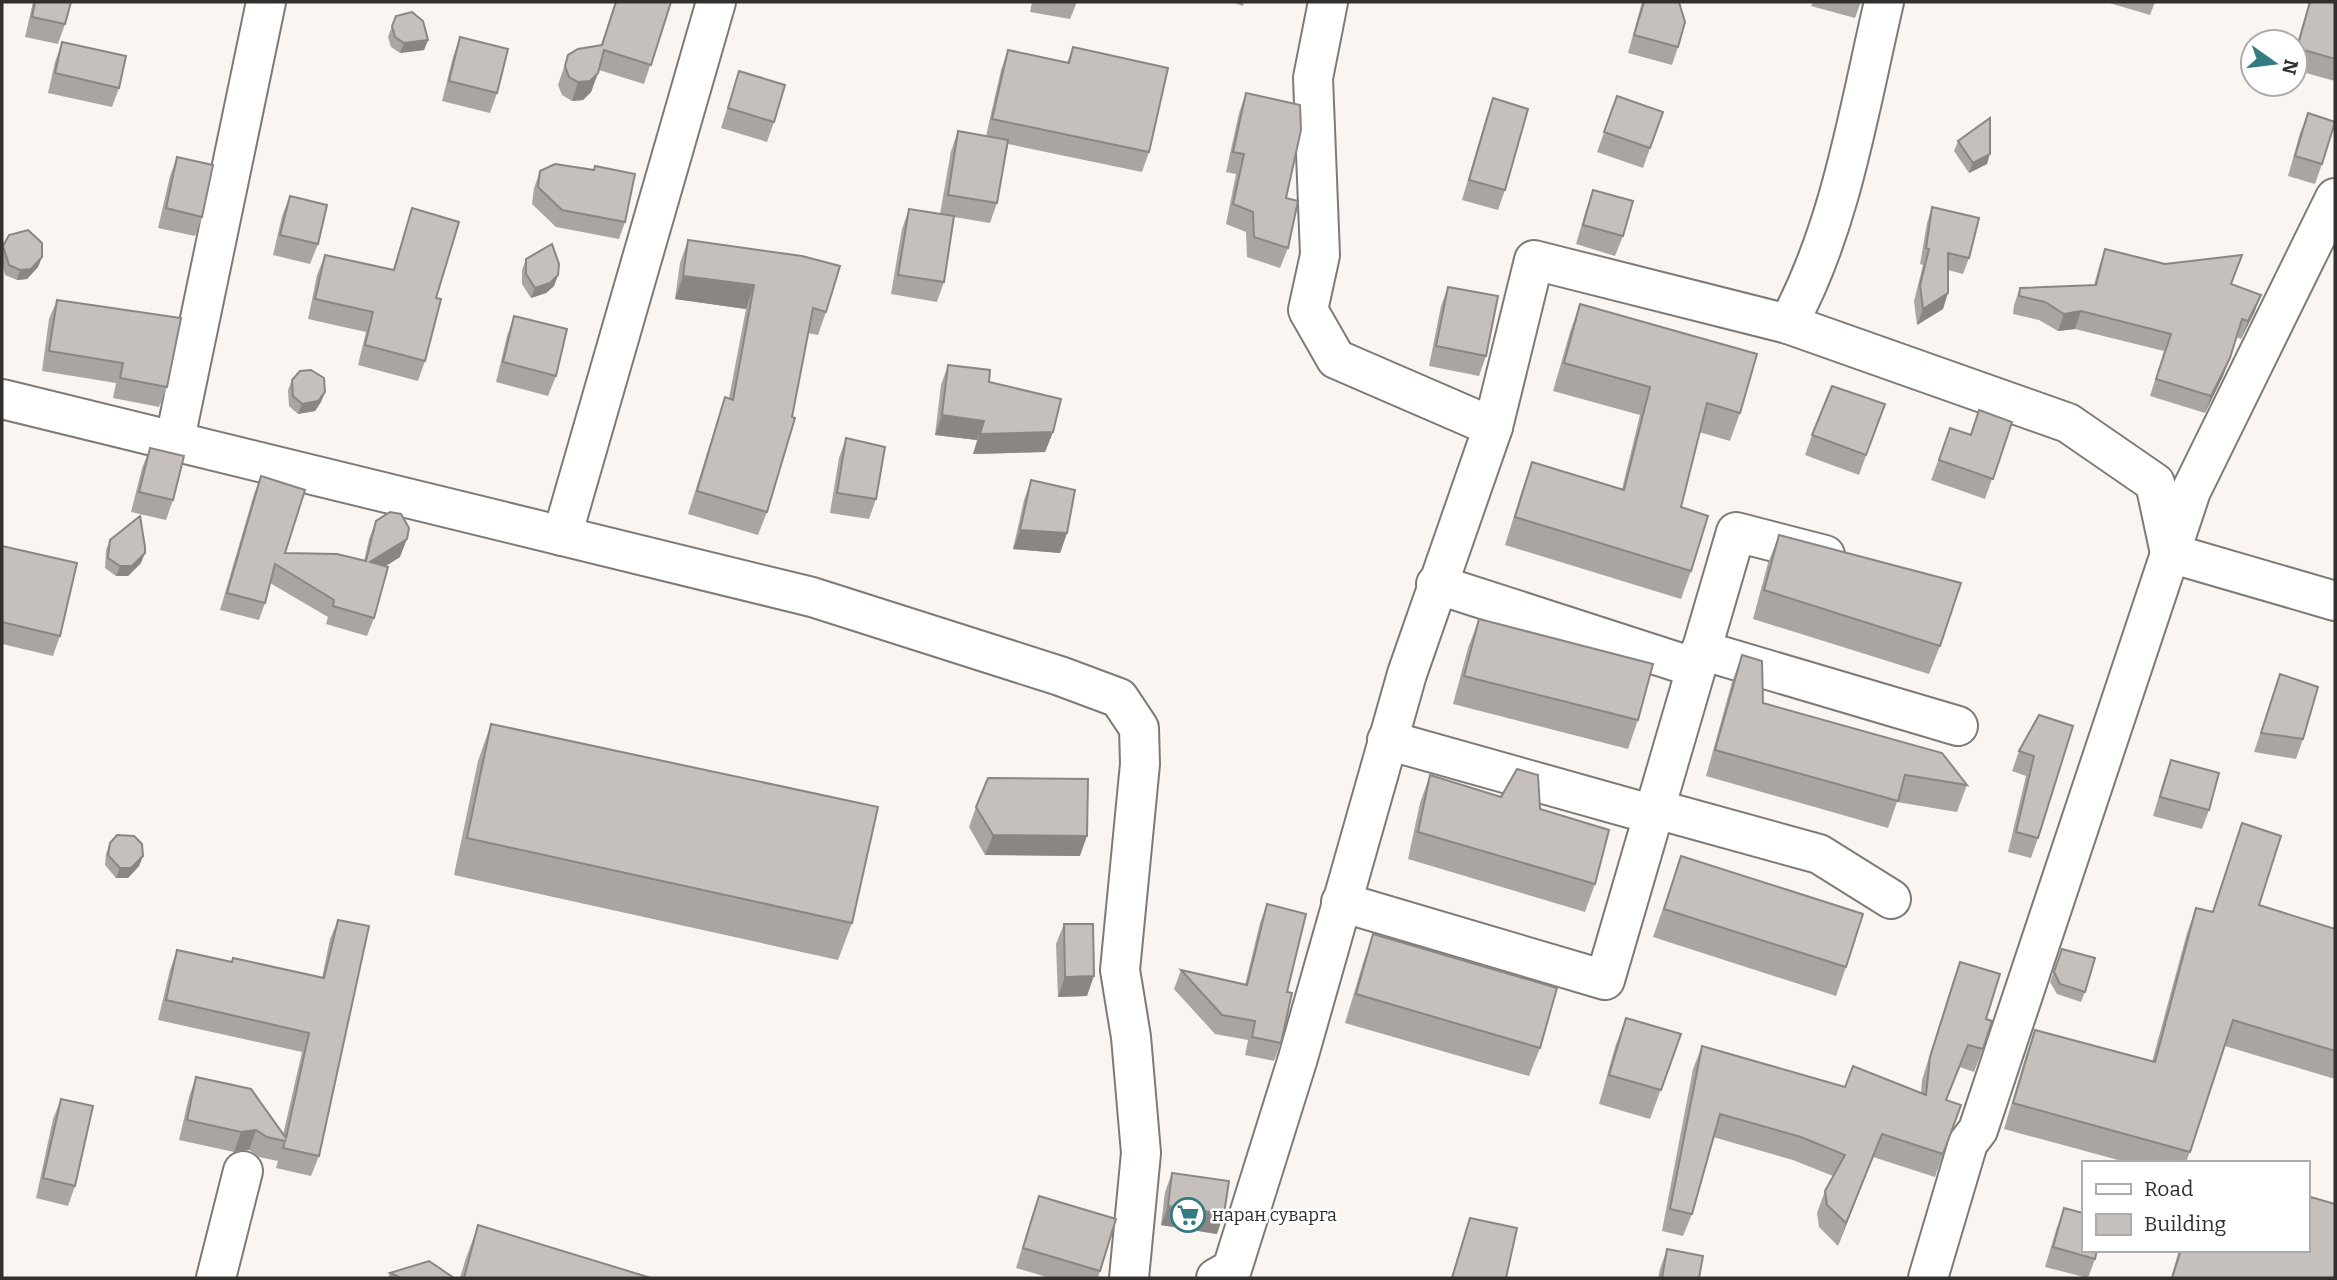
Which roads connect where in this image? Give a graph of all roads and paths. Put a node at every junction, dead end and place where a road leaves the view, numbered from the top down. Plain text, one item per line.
1 (266, 2) edge
2 (716, 2) edge
3 (1328, 2) edge
4 (1884, 2) edge
5 (2335, 198) edge
6 (1788, 324) junction
7 (2, 399) edge
8 (1493, 428) junction
9 (175, 439) junction
10 (562, 536) junction
11 (2170, 553) junction
12 (1854, 562) edge
13 (1436, 584) junction
14 (2335, 601) edge
15 (1699, 659) junction
16 (1958, 726) dead end
17 (1387, 740) junction
18 (1655, 812) junction
19 (1891, 899) dead end
20 (1341, 902) junction
21 (243, 1171) dead end
22 (216, 1278) edge
23 (1129, 1278) edge
24 (1216, 1278) edge
25 (1928, 1278) edge

1 - 9 street
2 - 10 street
3 - 8 street
4 - 6 street
5 - 11 street
6 - 8 street
6 - 11 street
7 - 9 street
8 - 13 street
9 - 10 street
10 - 23 street
11 - 14 street
11 - 25 street
12 - 15 street
13 - 15 street
13 - 17 street
15 - 16 street
15 - 18 street
17 - 18 street
17 - 20 street
18 - 19 street
18 - 20 street
20 - 24 street
21 - 22 street

